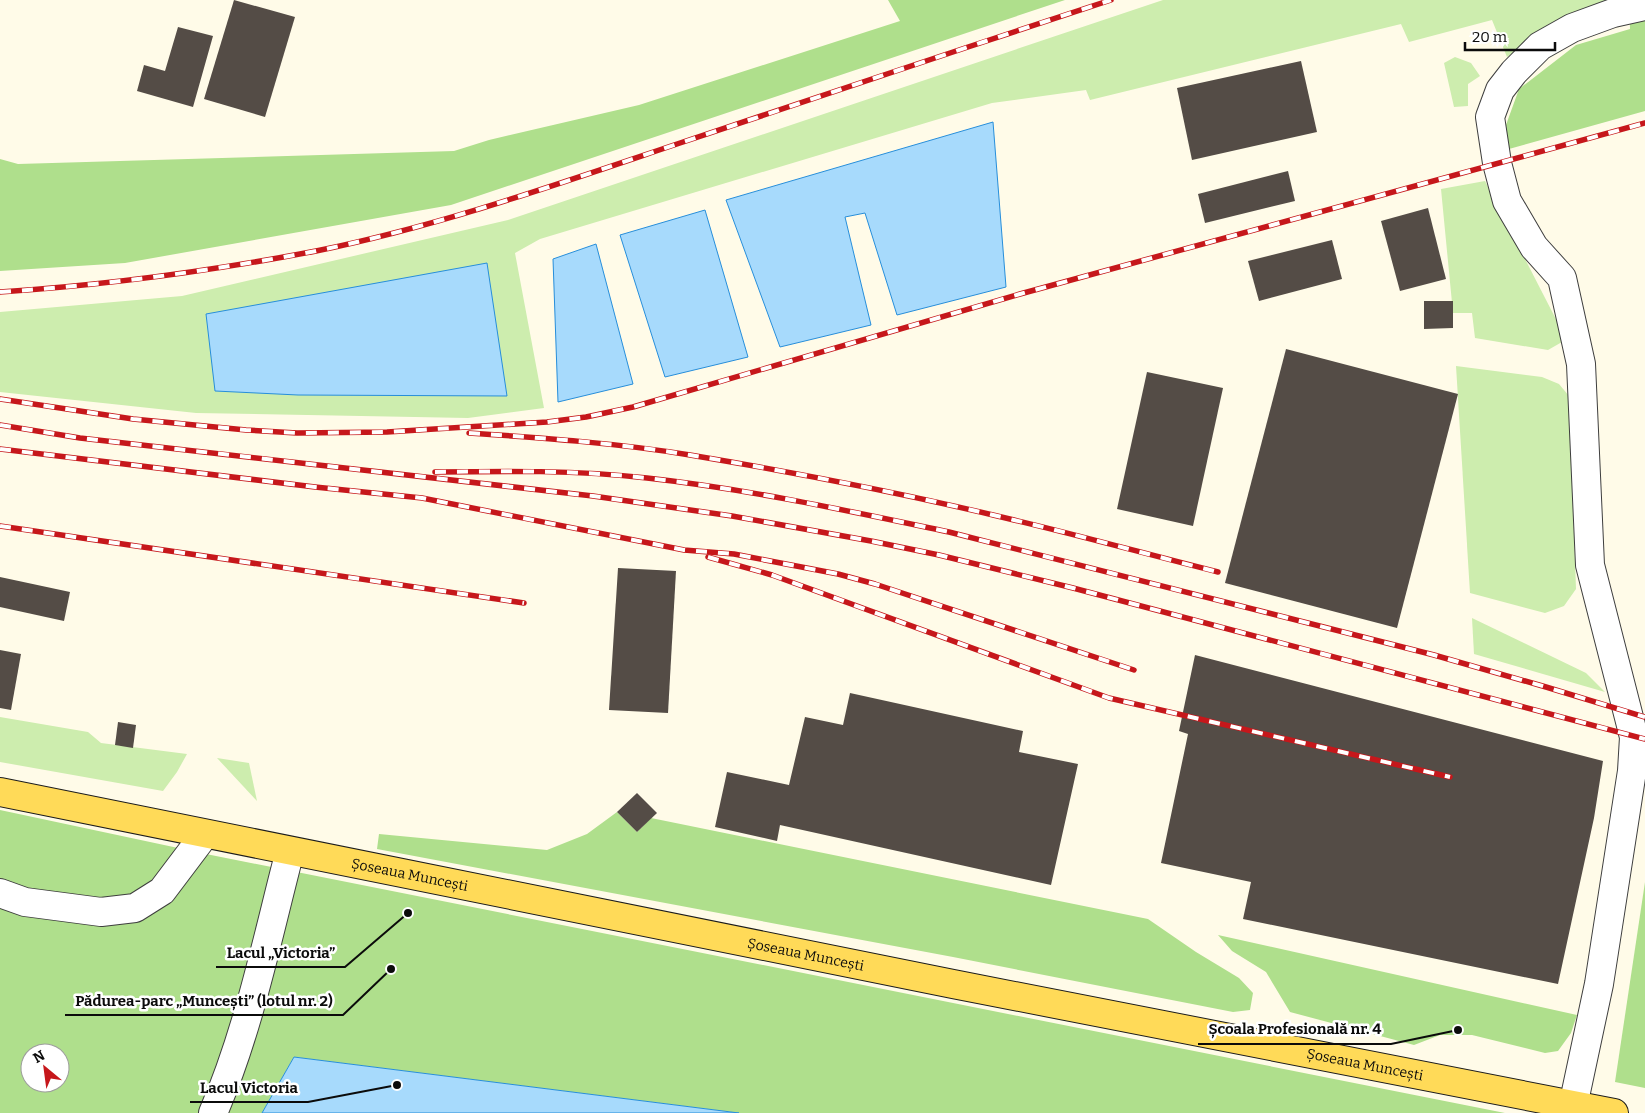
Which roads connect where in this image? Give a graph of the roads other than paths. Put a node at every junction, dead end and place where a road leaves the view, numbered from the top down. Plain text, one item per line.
1 (1645, 6) edge
2 (0, 792) edge
3 (205, 834) junction
4 (290, 851) junction
5 (0, 893) edge
6 (1573, 1106) junction
7 (213, 1113) edge
8 (1614, 1113) edge

1 - 6 lane
2 - 3 main road, Șoseaua Muncești
3 - 4 main road, Șoseaua Muncești
3 - 5 lane
4 - 6 main road, Șoseaua Muncești
4 - 7 lane
6 - 8 main road, Șoseaua Muncești

